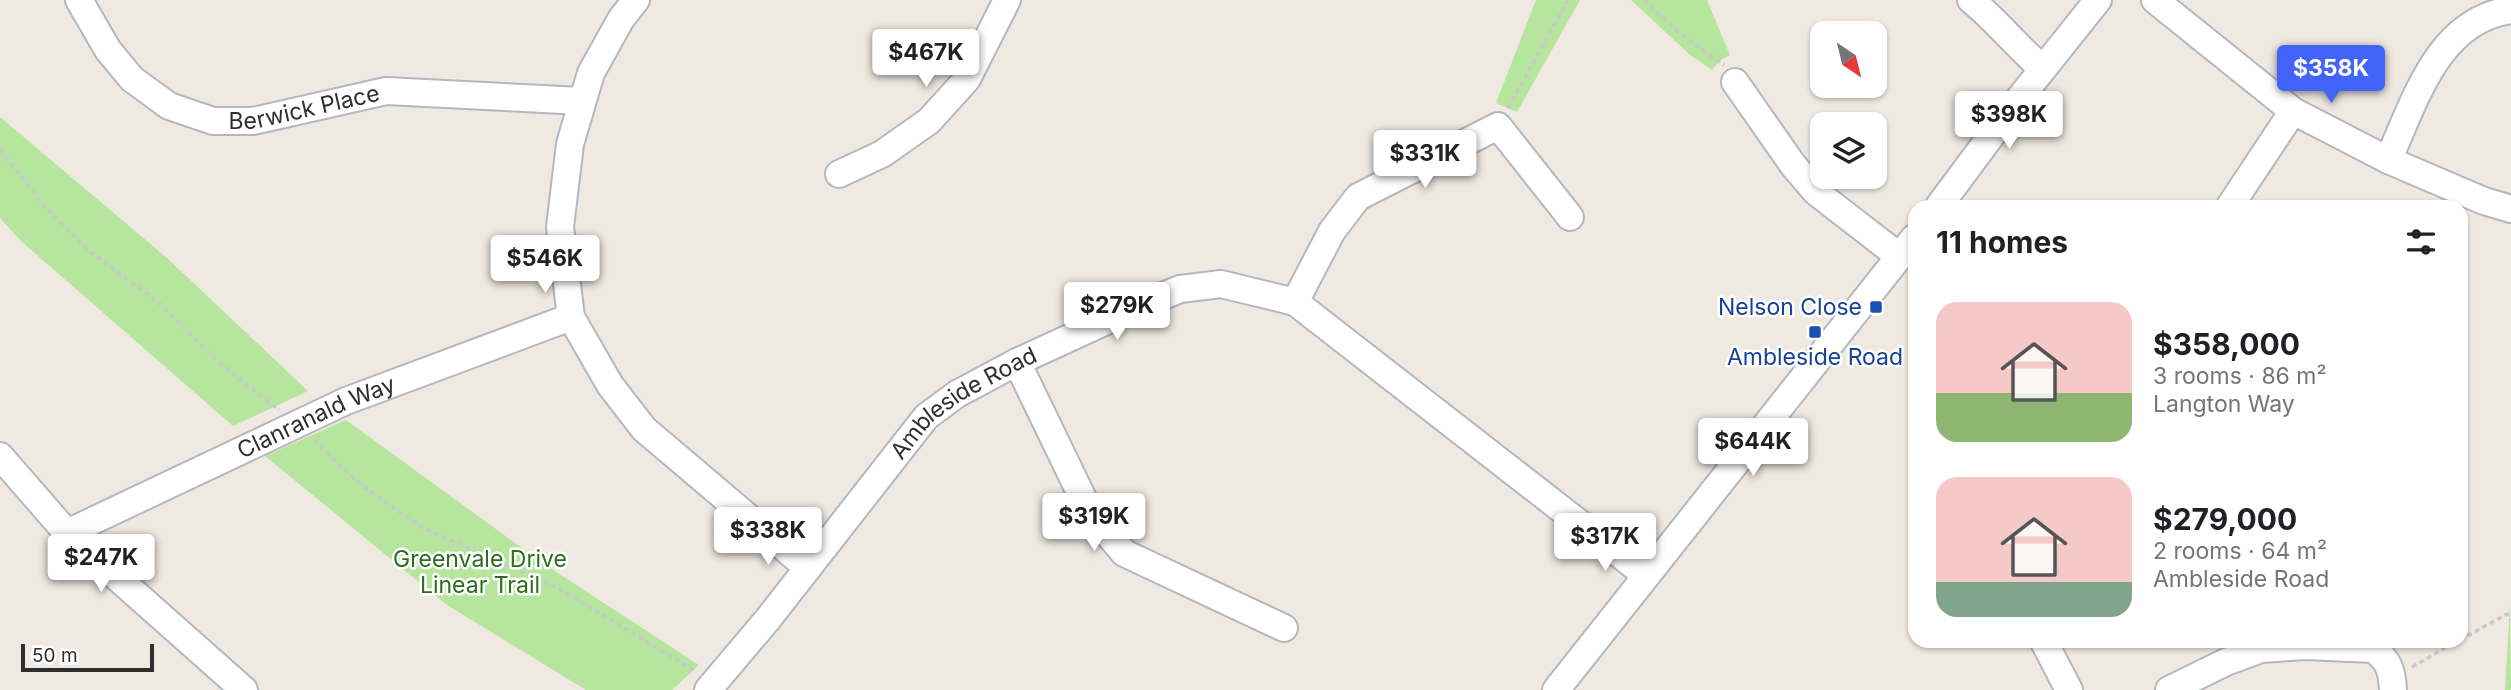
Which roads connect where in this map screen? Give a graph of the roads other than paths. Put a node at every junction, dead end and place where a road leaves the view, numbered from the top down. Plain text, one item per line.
1 (79, 0) edge
2 (636, 0) edge
3 (1007, 0) edge
4 (1971, 0) edge
5 (2098, 0) edge
6 (2155, 0) edge
7 (2511, 10) edge
8 (2048, 61) junction
9 (1735, 82) road end
10 (582, 101) junction
11 (2293, 111) junction
12 (2388, 160) junction
13 (839, 174) dead end
14 (1944, 200) edge
15 (2234, 200) edge
16 (2511, 209) edge
17 (1570, 216) dead end
18 (1907, 247) edge
19 (1295, 302) junction
20 (571, 317) junction
21 (1017, 362) junction
22 (0, 456) edge
23 (67, 533) junction
24 (808, 568) junction
25 (1646, 575) junction
26 (1284, 628) dead end
27 (2047, 648) edge
28 (2287, 648) edge
29 (2351, 648) edge
30 (709, 686) edge
31 (244, 690) edge
32 (1556, 690) edge
33 (2069, 690) edge
34 (2169, 690) edge
35 (2393, 690) edge

1 - 10 street, Berwick Place
2 - 10 street
3 - 13 street
4 - 8 street
5 - 8 street
6 - 11 street
7 - 12 street
8 - 14 street
9 - 18 street
10 - 20 street
11 - 12 street
11 - 15 street
12 - 16 street
17 - 19 street
18 - 25 street
19 - 21 street, Ambleside Road
19 - 25 street, Ambleside Road
20 - 23 street, Clanranald Way
20 - 24 street
21 - 24 street, Ambleside Road
21 - 26 street
22 - 23 street
23 - 31 street
24 - 30 street, Ambleside Road
25 - 32 street
27 - 33 street
28 - 34 street
29 - 35 street

